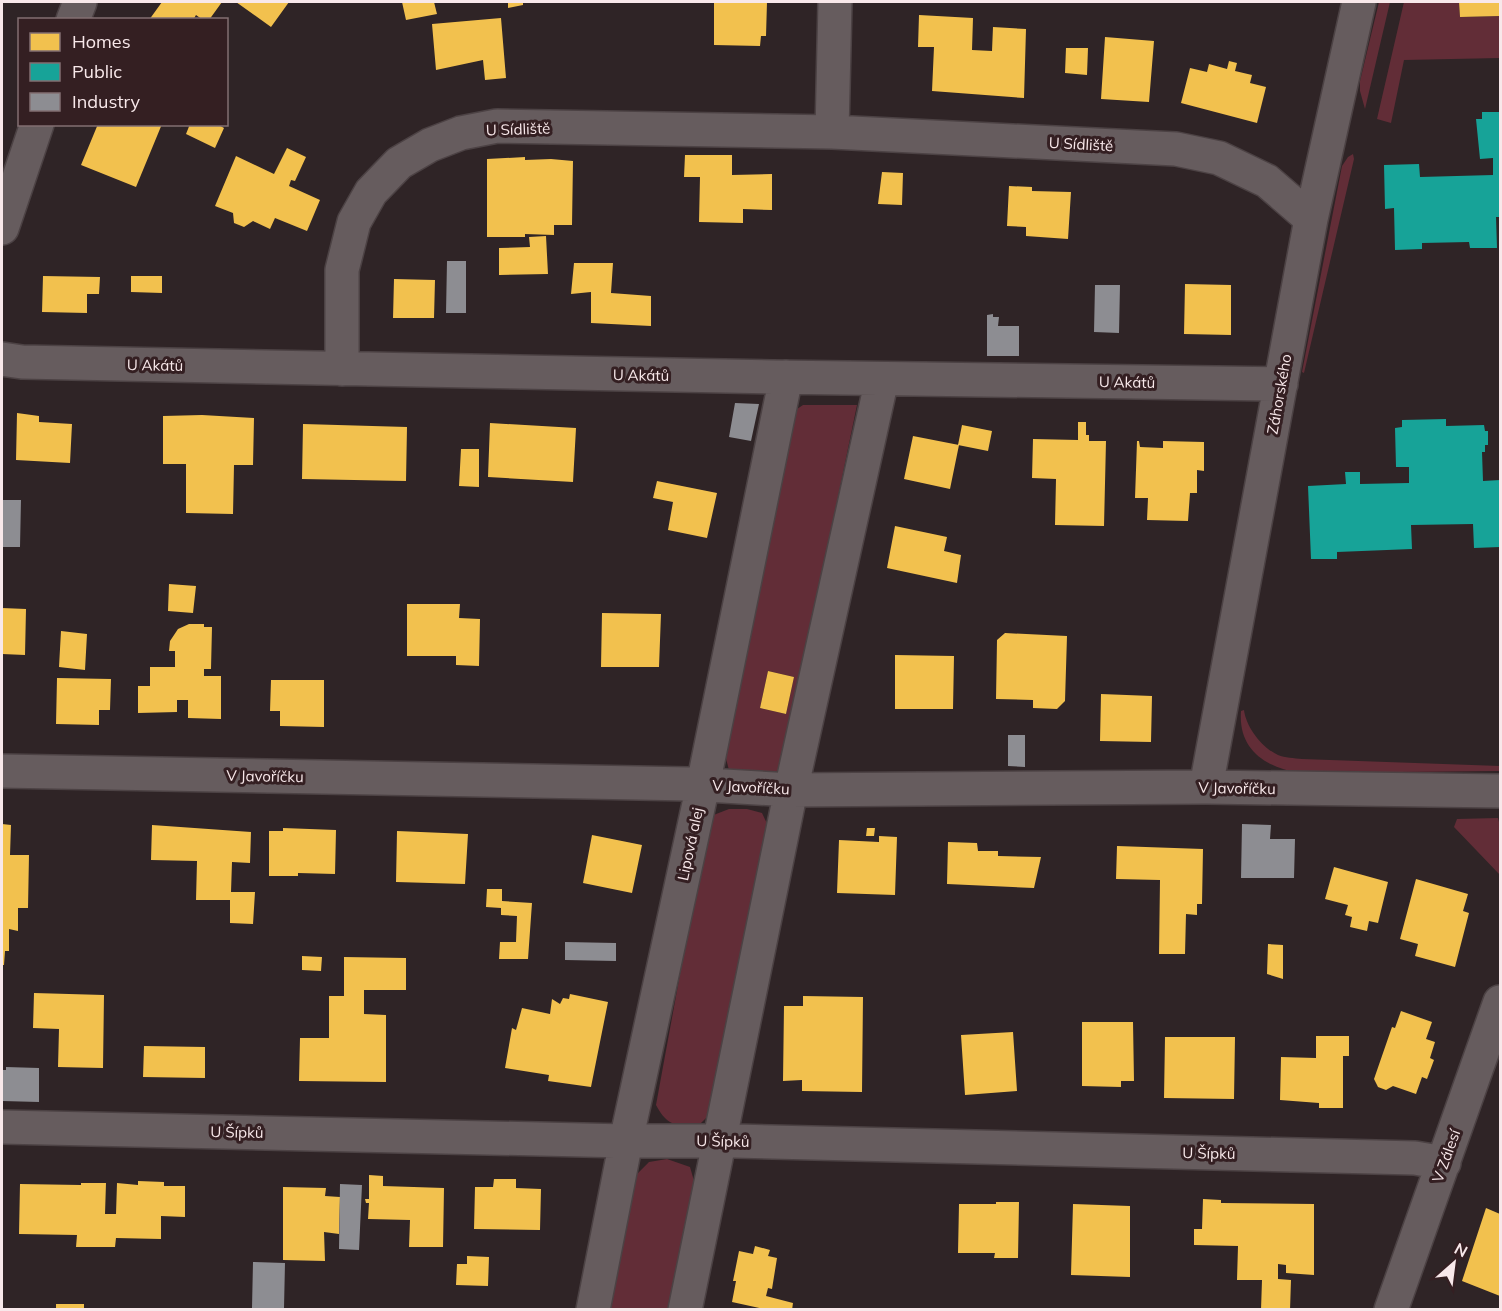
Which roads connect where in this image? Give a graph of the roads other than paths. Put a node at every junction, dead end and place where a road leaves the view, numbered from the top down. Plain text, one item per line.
1 (80, 2) edge
2 (835, 2) edge
3 (1359, 2) edge
4 (75, 18) edge
5 (36, 126) edge
6 (832, 132) junction
7 (1311, 219) junction
8 (2, 228) edge
9 (2, 359) edge
10 (342, 369) junction
11 (786, 377) junction
12 (882, 379) junction
13 (1281, 384) junction
14 (2, 771) edge
15 (703, 785) junction
16 (1206, 788) junction
17 (791, 790) junction
18 (1500, 791) edge
19 (1500, 1002) edge
20 (2, 1127) edge
21 (626, 1141) junction
22 (718, 1141) junction
23 (1444, 1163) junction
24 (593, 1310) edge
25 (685, 1310) edge
26 (1391, 1310) edge

1 - 4 street
2 - 6 street
3 - 7 street, Záhorského
5 - 8 street
6 - 7 street, U Sídliště
6 - 10 street, U Sídliště
7 - 13 street, Záhorského
9 - 10 street, U Akátů
10 - 11 street, U Akátů
11 - 12 street, U Akátů
11 - 15 street, Lipová alej
12 - 13 street, U Akátů
12 - 17 street
13 - 16 street, Záhorského
14 - 15 street, V Javoříčku
15 - 17 street, V Javoříčku
15 - 21 street, Lipová alej
16 - 17 street, V Javoříčku
16 - 18 street, V Javoříčku
17 - 22 street
19 - 23 street, V Zálesí
20 - 21 street, U Šípků
21 - 22 street, U Šípků
21 - 24 street, Lipová alej
22 - 23 street, U Šípků
22 - 25 street
23 - 26 street, V Zálesí

